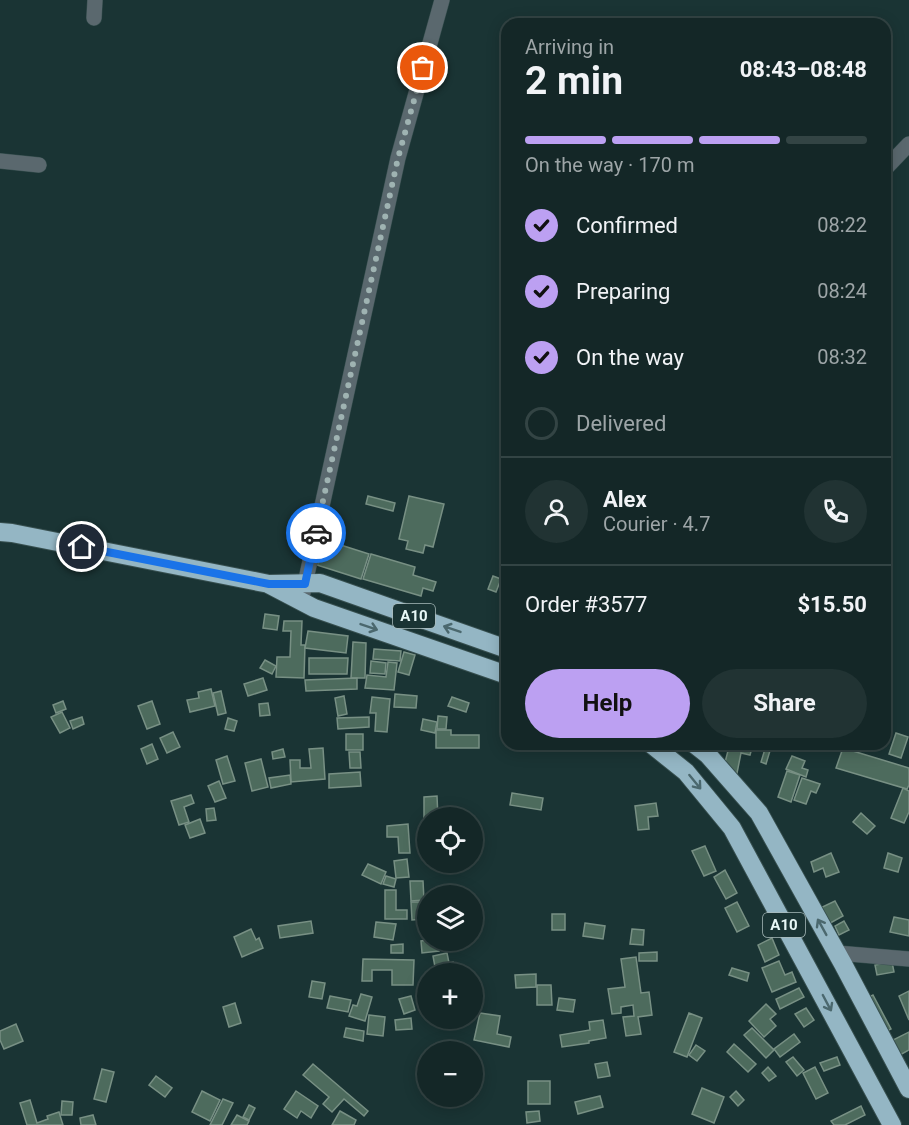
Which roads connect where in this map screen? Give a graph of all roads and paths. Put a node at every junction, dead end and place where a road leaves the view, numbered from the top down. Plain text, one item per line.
1 (95, 0) edge
2 (442, 0) edge
3 (93, 18) dead end
4 (909, 144) edge
5 (0, 161) edge
6 (891, 163) edge
7 (39, 165) dead end
8 (0, 532) edge
9 (303, 593) junction
10 (501, 647) edge
11 (501, 673) edge
12 (658, 750) edge
13 (702, 750) edge
14 (759, 813) junction
15 (732, 828) junction
16 (840, 959) junction
17 (909, 959) edge
18 (813, 979) junction
19 (909, 1089) edge
20 (892, 1125) edge

1 - 3 street
2 - 9 street
4 - 6 street
5 - 7 street
8 - 9 highway, A10
10 -> 9 highway, A10
9 -> 11 highway, A10
12 -> 15 highway, A10
13 - 14 highway, A10
14 - 15 highway
16 -> 14 highway, A10
15 - 18 highway, A10
16 - 17 street
16 - 18 highway
16 - 19 highway, A10
18 -> 20 highway, A10

